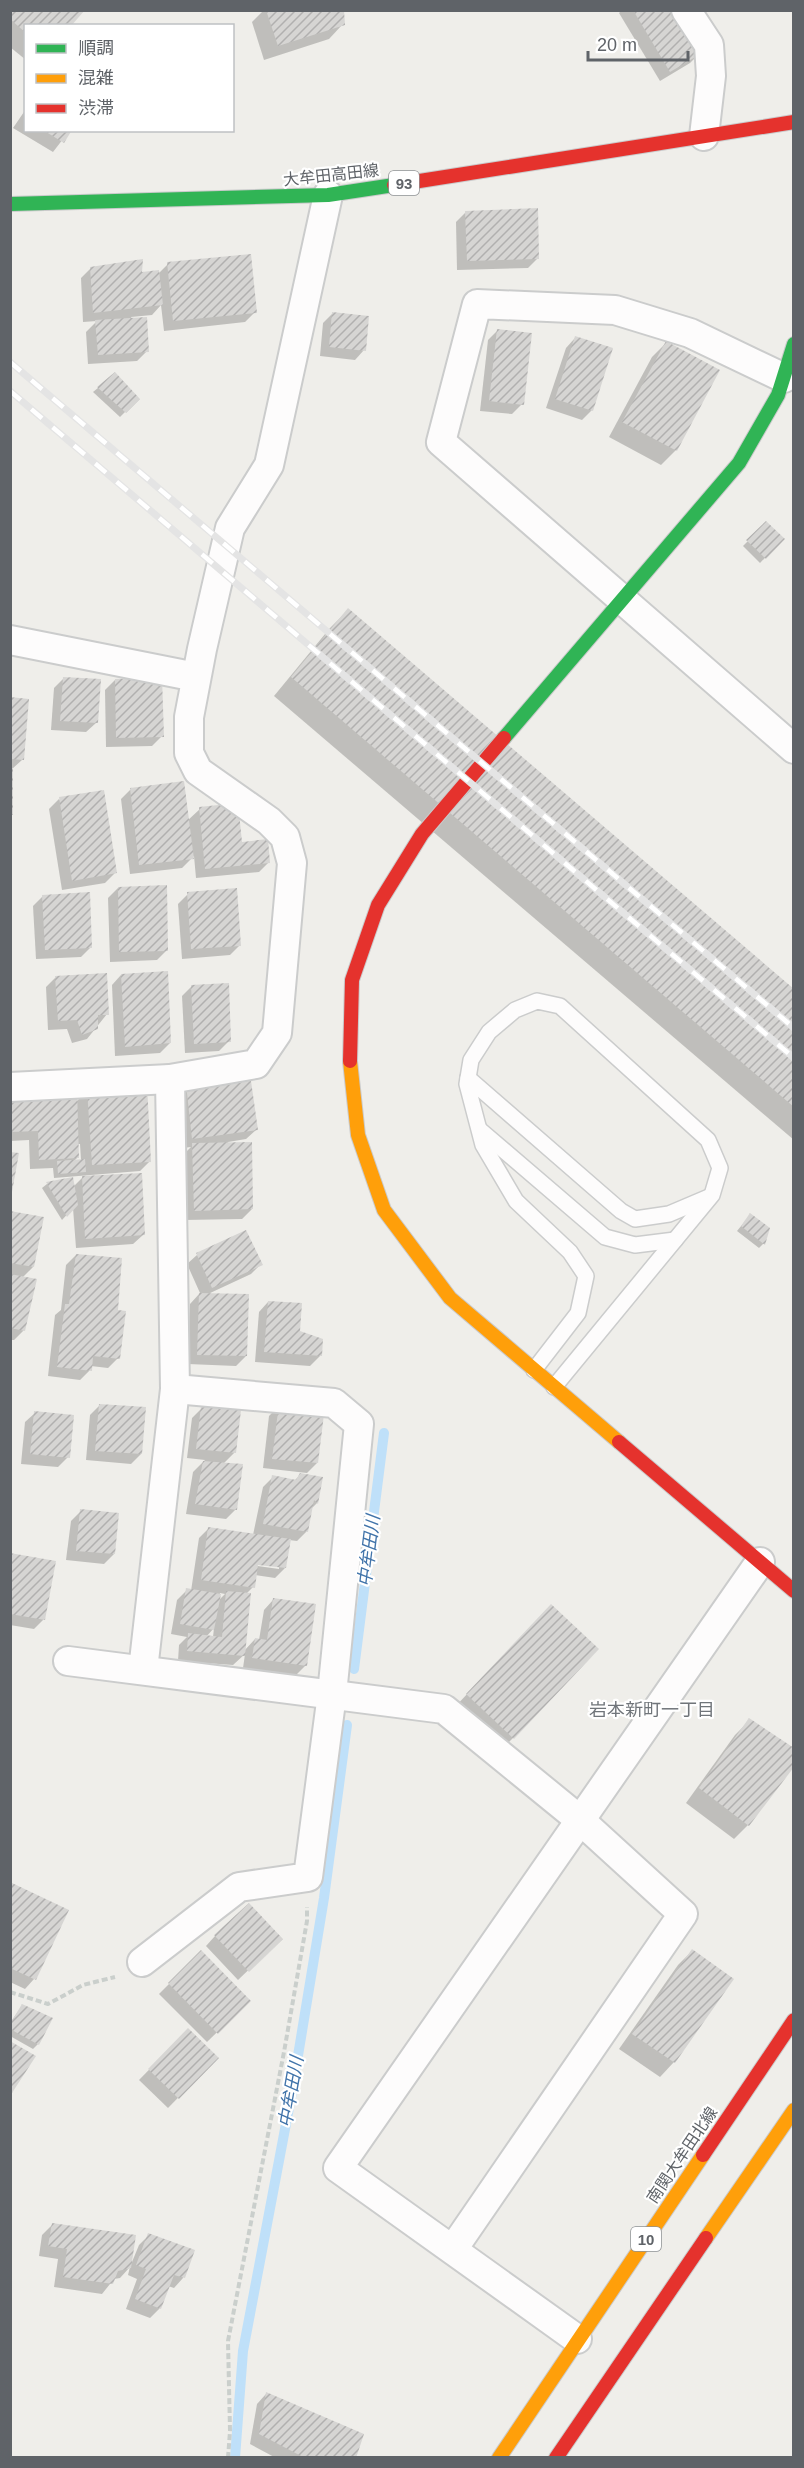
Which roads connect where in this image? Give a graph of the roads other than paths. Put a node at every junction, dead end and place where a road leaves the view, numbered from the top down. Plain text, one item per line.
1 (686, 10) edge
2 (794, 122) edge
3 (704, 136) junction
4 (328, 195) junction
5 (10, 204) edge
6 (794, 344) edge
7 (784, 378) junction
8 (621, 601) junction
9 (10, 640) edge
10 (196, 676) junction
11 (794, 749) edge
12 (468, 1078) junction
13 (170, 1079) junction
14 (10, 1087) edge
15 (480, 1130) junction
16 (711, 1196) junction
17 (675, 1240) junction
18 (534, 1370) junction
19 (554, 1387) junction
20 (175, 1389) junction
21 (760, 1562) junction
22 (794, 1591) edge
23 (68, 1661) dead end
24 (143, 1670) junction
25 (332, 1694) junction
26 (580, 1820) junction
27 (142, 1962) road end
28 (794, 2020) edge
29 (794, 2110) edge
30 (453, 2250) junction
31 (577, 2339) junction
32 (499, 2457) edge
33 (556, 2457) edge

1 - 3 street
2 - 3 main road, 大牟田高田線 / 93
3 - 4 main road, 大牟田高田線 / 93
4 - 5 main road, 大牟田高田線 / 93
4 - 10 street
6 - 7 main road
7 - 8 main road
7 - 8 street
8 - 11 street
8 - 18 main road
9 - 10 street
10 - 13 street
12 - 15 lane
12 - 16 lane
12 - 16 lane
13 - 14 street
13 - 20 street
15 - 17 lane
15 - 18 lane
16 - 17 lane
17 - 19 lane
18 - 19 main road
19 - 21 main road
20 - 24 street
20 - 25 street
21 - 22 main road
21 - 26 street
23 - 24 street
24 - 25 street
25 - 26 street
25 - 27 street
26 - 30 street
26 - 30 street
28 - 31 main road, 南関大牟田北線 / 10
29 - 33 main road
30 - 31 street
31 - 32 main road, 南関大牟田北線 / 10

